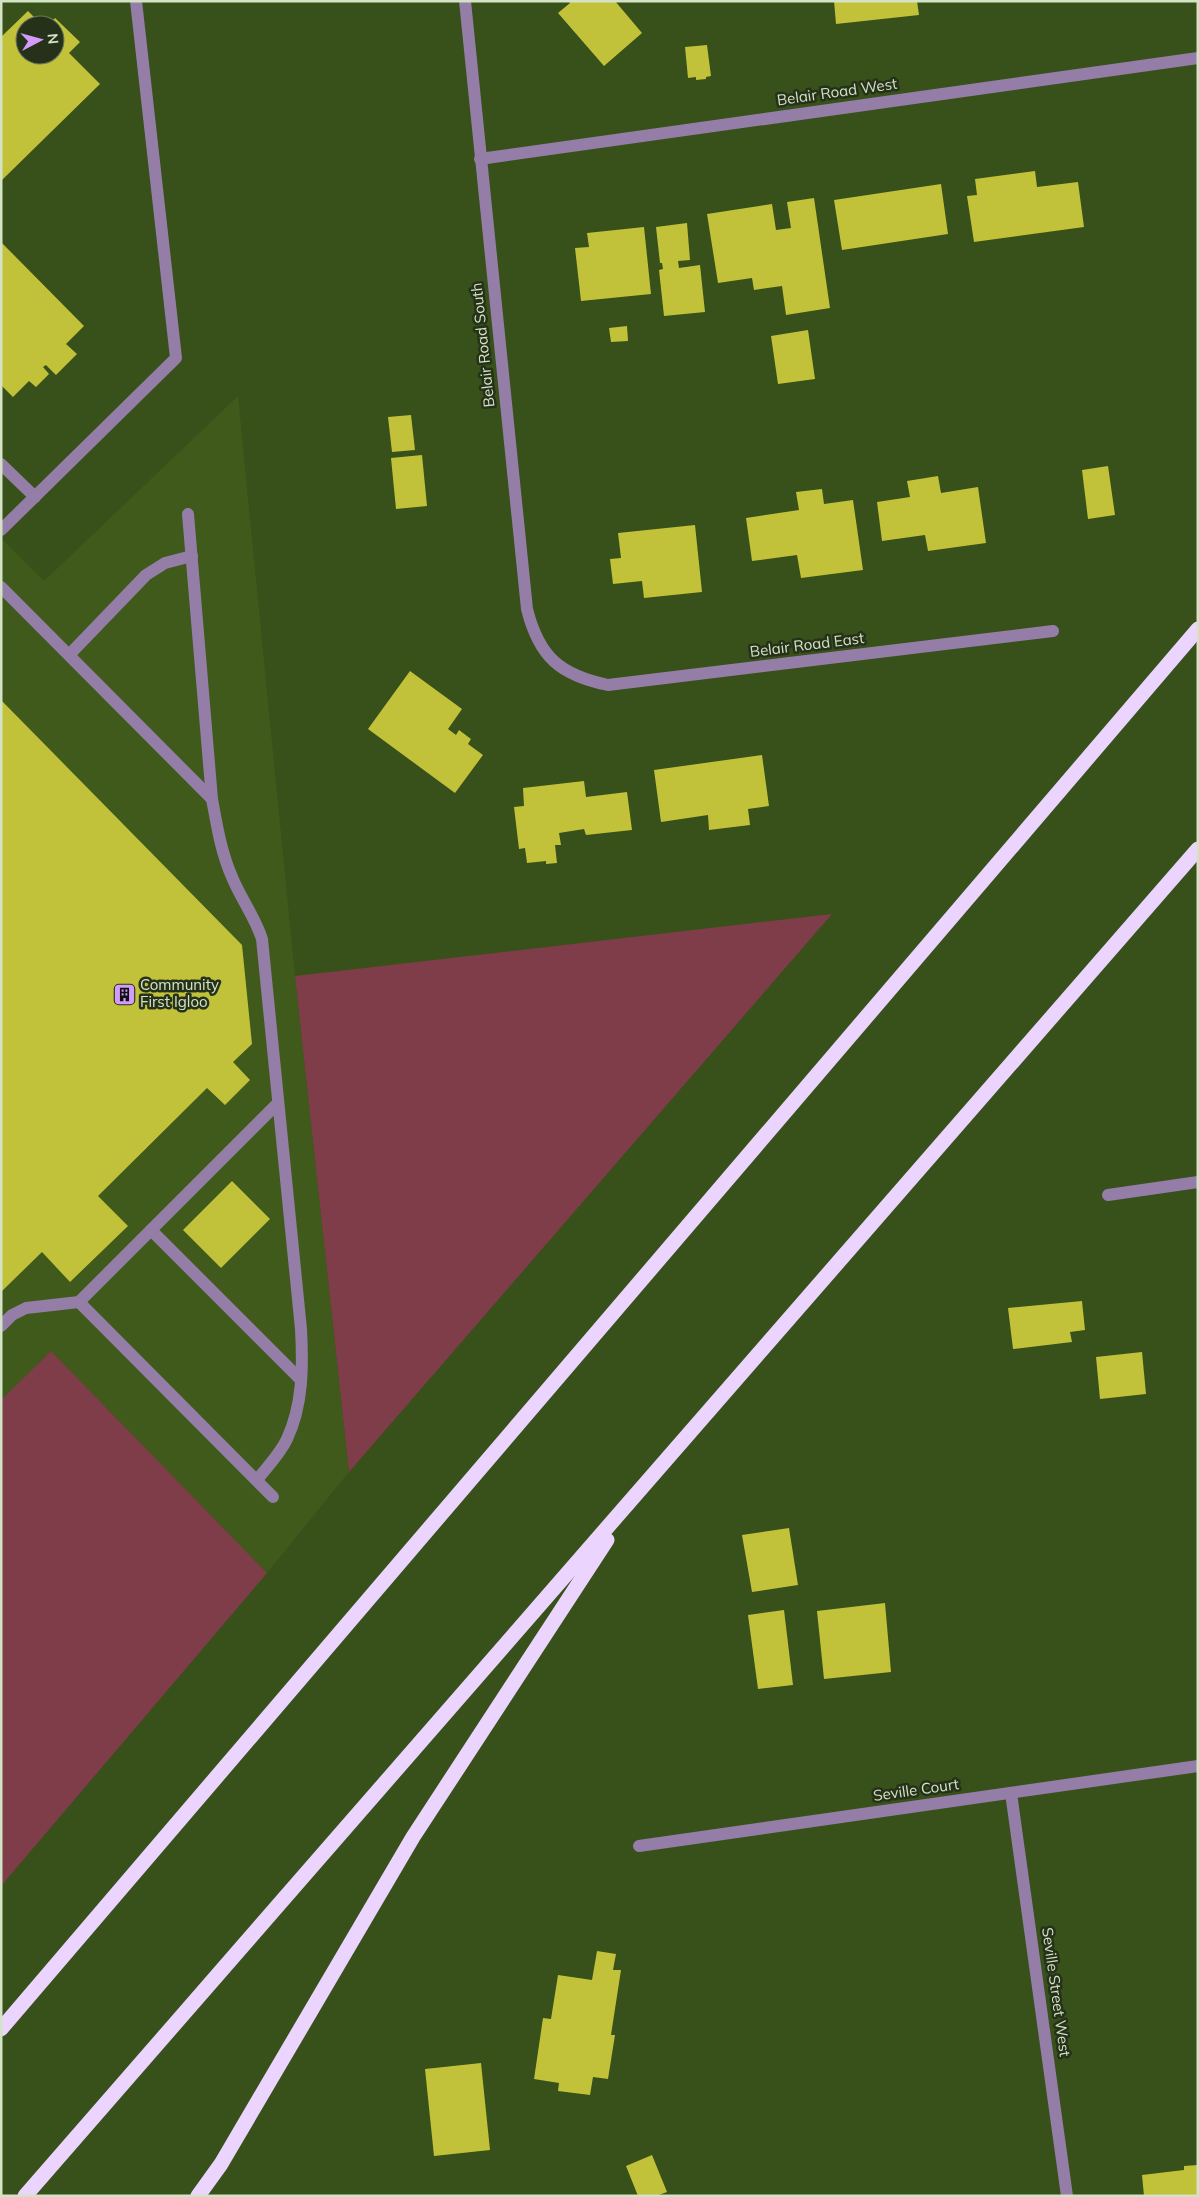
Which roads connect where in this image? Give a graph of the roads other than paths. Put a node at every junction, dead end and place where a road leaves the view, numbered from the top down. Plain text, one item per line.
1 (136, 1) edge
2 (464, 1) edge
3 (1198, 58) edge
4 (480, 158) junction
5 (1, 464) edge
6 (35, 497) junction
7 (188, 514) dead end
8 (1, 530) edge
9 (192, 556) junction
10 (1, 587) edge
11 (1198, 629) edge
12 (1053, 631) dead end
13 (69, 655) junction
14 (568, 671) joint
15 (212, 799) junction
16 (1198, 849) edge
17 (278, 1103) junction
18 (1198, 1182) edge
19 (1108, 1195) dead end
20 (151, 1230) junction
21 (80, 1302) junction
22 (1, 1326) edge
23 (301, 1380) junction
24 (257, 1480) junction
25 (637, 1494) junction
26 (273, 1497) dead end
27 (1198, 1766) edge
28 (1012, 1793) junction
29 (639, 1846) dead end
30 (1, 2029) edge
31 (25, 2196) edge
32 (198, 2196) edge
33 (1068, 2196) edge

1 - 6 street
2 - 4 street, Belair Road South
3 - 4 street, Belair Road West
4 - 14 street, Belair Road South
5 - 6 street
6 - 8 street
7 - 9 street
9 - 13 street
9 - 15 street
10 - 13 street
11 - 30 highway
12 - 14 street, Belair Road East
13 - 15 street
15 - 17 street
16 - 25 highway
17 - 20 street
17 - 23 street
18 - 19 street
20 - 21 street
20 - 23 street
21 - 22 street
21 - 24 street
23 - 24 street
24 - 26 street
25 - 31 highway
25 - 32 highway
27 - 28 street, Seville Court
28 - 29 street, Seville Court
28 - 33 street, Seville Street West

